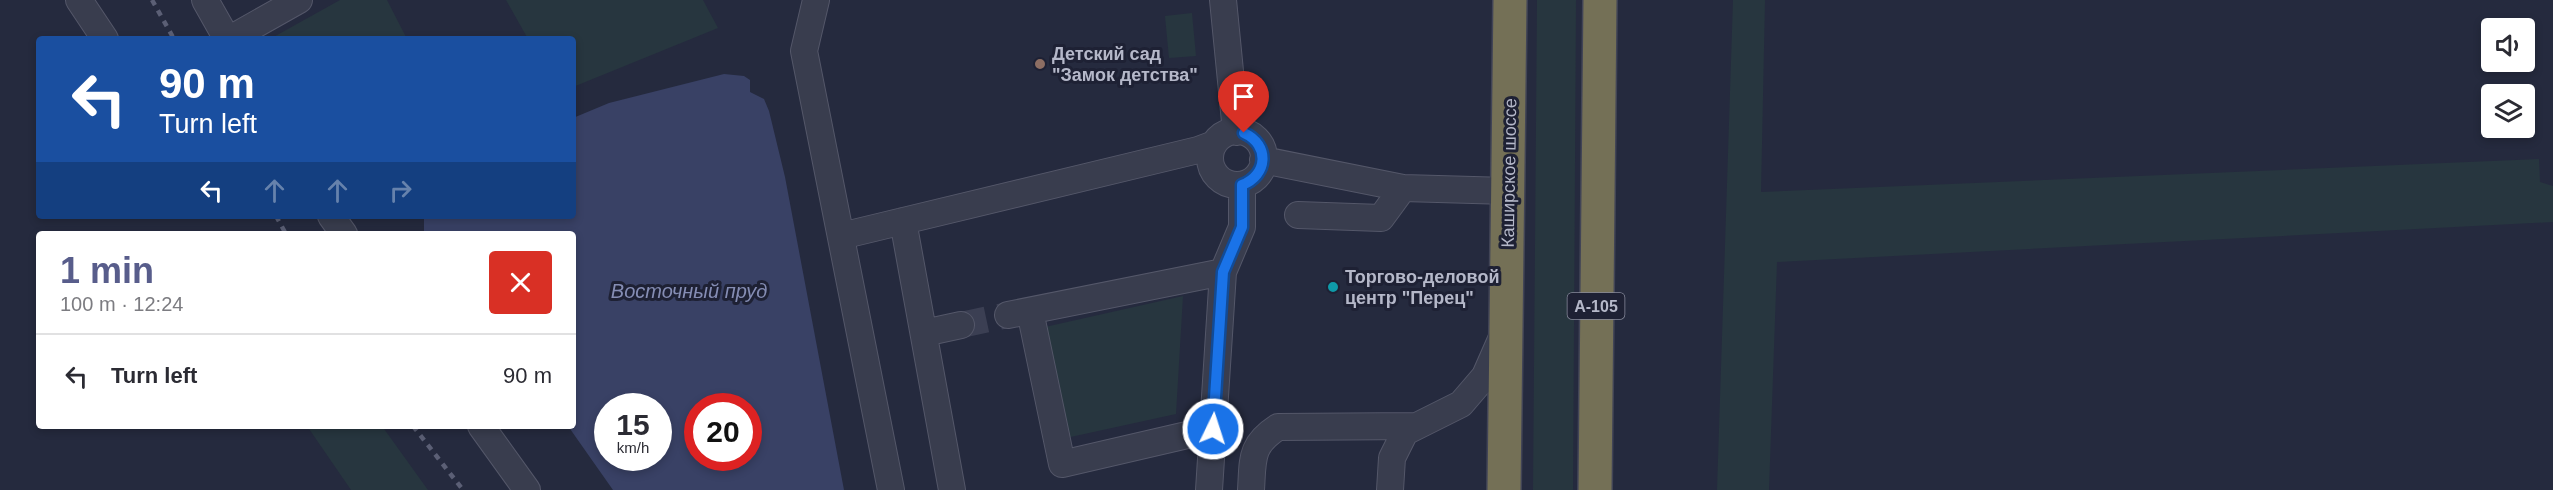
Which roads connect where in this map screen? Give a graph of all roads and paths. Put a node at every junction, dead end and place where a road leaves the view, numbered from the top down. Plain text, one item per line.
1 (79, 0) edge
2 (205, 0) edge
3 (299, 0) edge
4 (816, 0) edge
5 (828, 0) edge
6 (1223, 0) edge
7 (1510, 0) edge
8 (1600, 0) edge
9 (103, 36) edge
10 (226, 36) edge
11 (233, 36) edge
12 (1236, 132) junction
13 (1214, 144) junction
14 (1263, 160) junction
15 (1242, 185) junction
16 (1403, 188) junction
17 (1508, 191) junction
18 (1298, 215) dead end
19 (903, 221) junction
20 (847, 235) junction
21 (1223, 272) junction
22 (961, 325) tunnel mouth
23 (1507, 327) junction
24 (924, 333) junction
25 (1415, 426) junction
26 (484, 429) edge
27 (1213, 429) junction
28 (527, 490) edge
29 (891, 490) edge
30 (901, 490) edge
31 (952, 490) edge
32 (1209, 490) edge
33 (1251, 490) edge
34 (1390, 490) edge
35 (1504, 490) edge
36 (1595, 490) edge

1 - 9 street
2 - 10 street
3 - 11 street
4 - 20 street
5 - 20 street
6 - 12 street
7 - 17 highway, Каширское шоссе
8 - 36 highway, А-105
12 - 13 street
12 - 14 street
13 - 15 street
13 - 19 street
14 - 15 street
14 - 16 street
15 - 21 street
16 - 17 street
16 - 18 street
17 - 23 highway, Каширское шоссе
19 - 20 street
19 - 24 street
20 - 29 street
20 - 30 street
21 - 27 street
21 - 27 street
22 - 24 street
23 - 25 street
23 - 35 highway, Каширское шоссе
24 - 31 street
25 - 33 street
25 - 34 street
26 - 28 street
27 - 32 street

